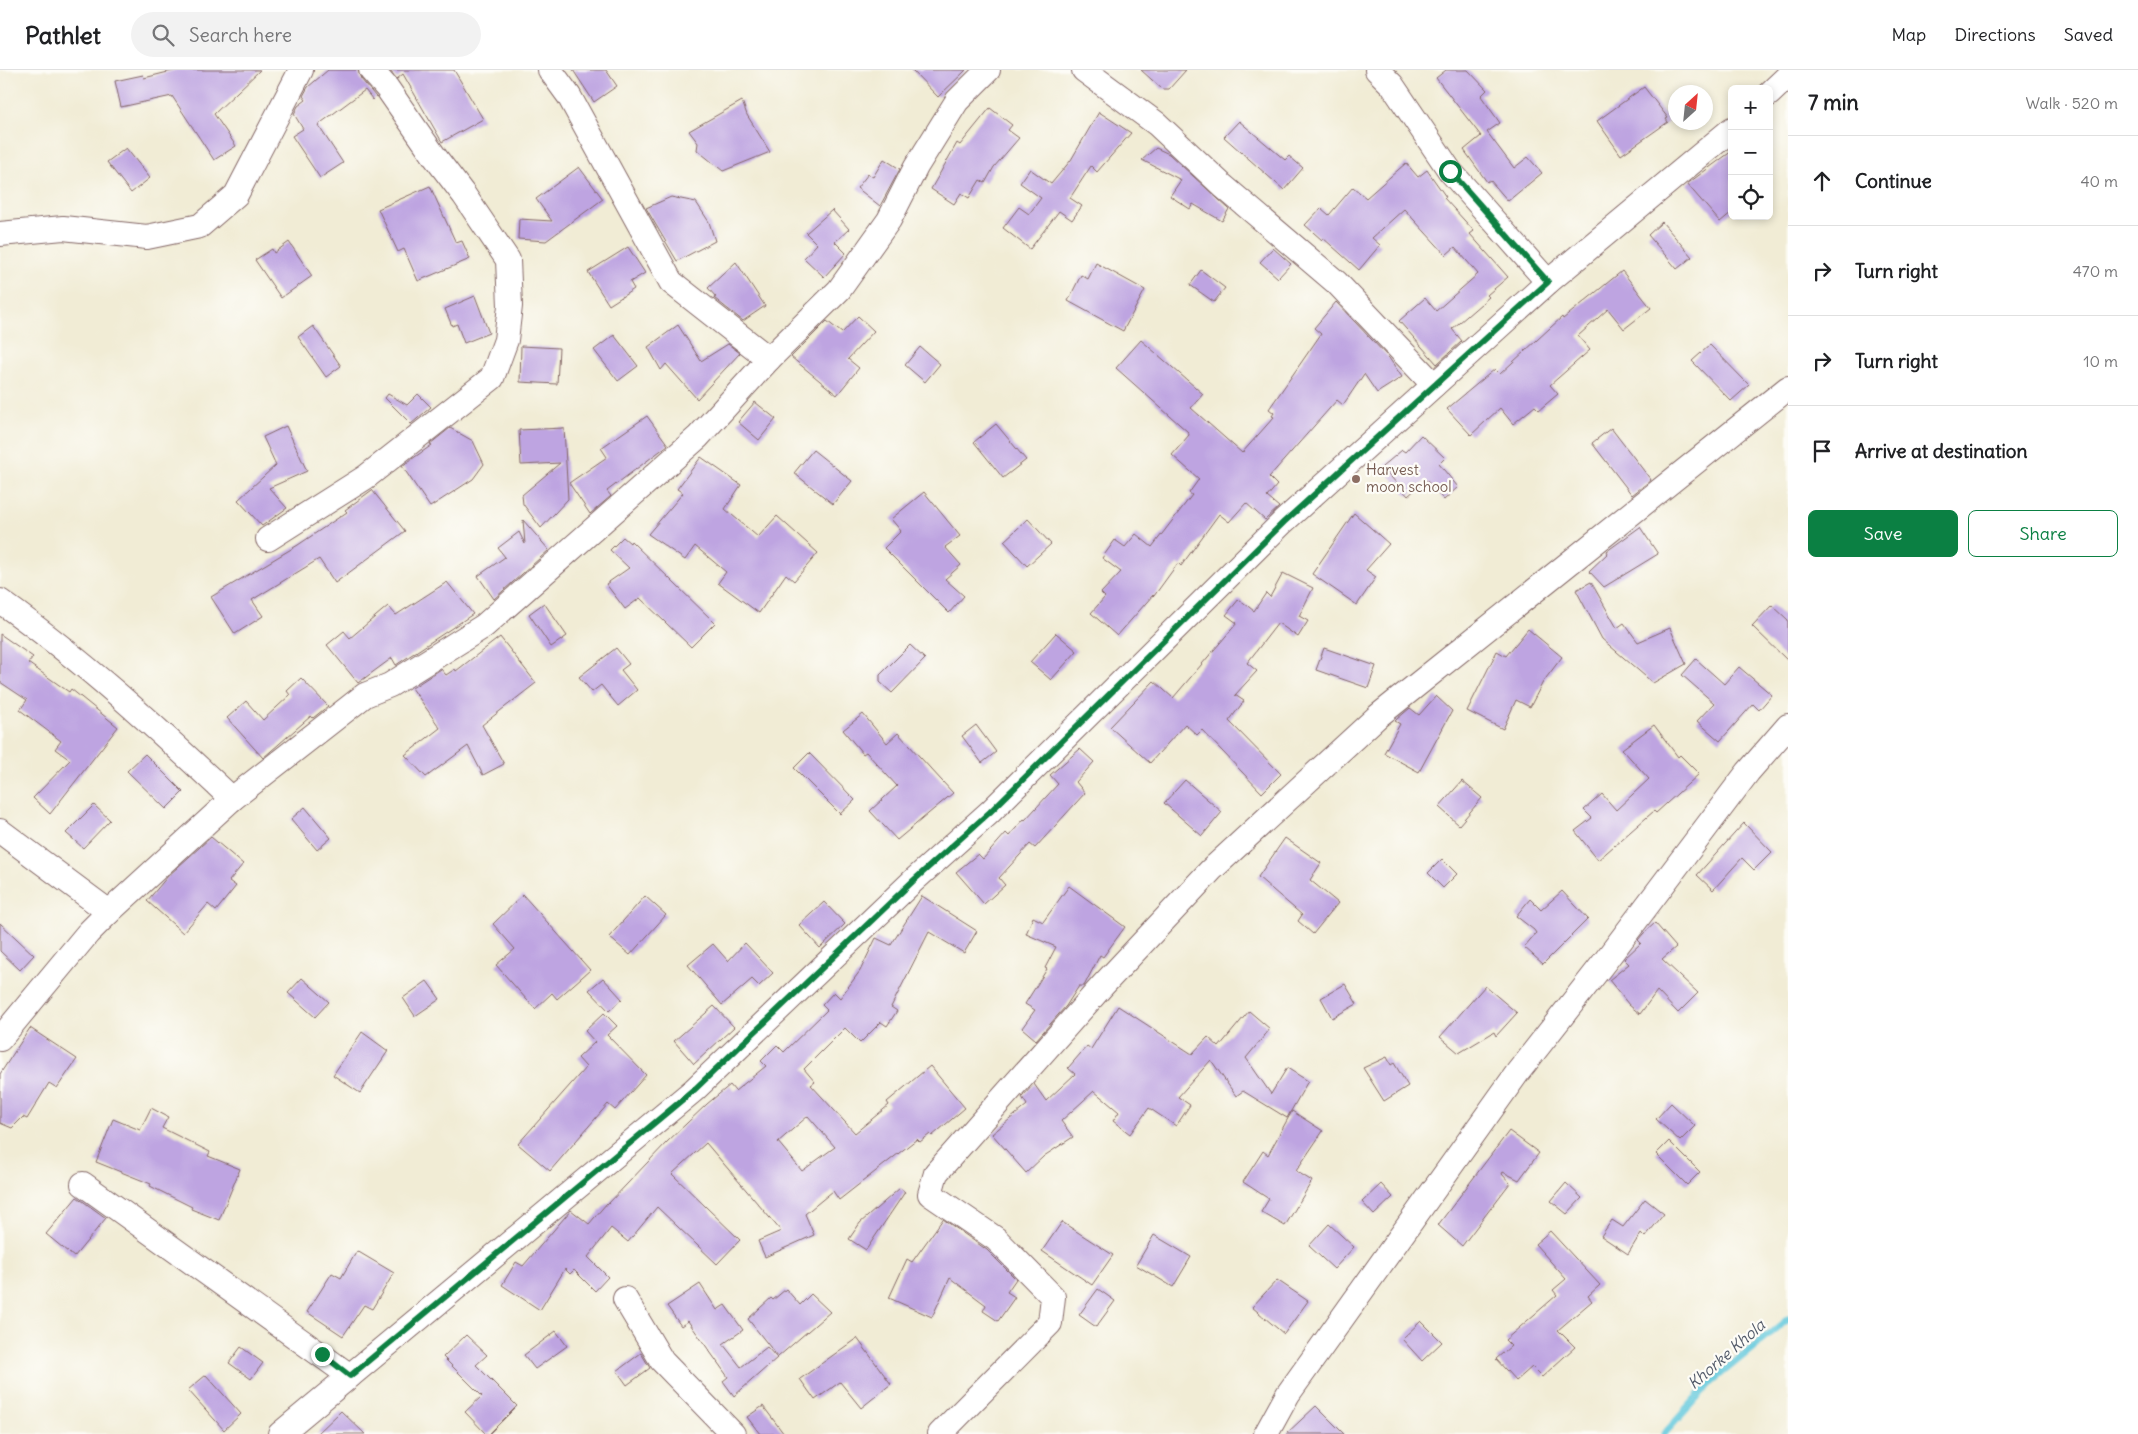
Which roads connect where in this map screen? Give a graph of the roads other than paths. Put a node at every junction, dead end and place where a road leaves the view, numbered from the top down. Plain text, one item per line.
1 (301, 70) edge
2 (371, 70) edge
3 (550, 70) edge
4 (988, 70) edge
5 (1084, 70) edge
6 (1391, 75) edge
7 (1788, 76) edge
8 (1773, 90) edge
9 (1731, 130) edge
10 (0, 234) edge
11 (1548, 282) junction
12 (769, 360) junction
13 (1434, 386) junction
14 (1788, 388) edge
15 (268, 539) dead end
16 (0, 601) edge
17 (1788, 726) edge
18 (232, 799) junction
19 (0, 831) edge
20 (109, 912) junction
21 (0, 1040) edge
22 (83, 1184) dead end
23 (625, 1299) dead end
24 (350, 1376) junction
25 (287, 1432) edge
26 (733, 1434) edge
27 (940, 1434) edge
28 (1266, 1434) edge

1 - 10 street
2 - 15 street
3 - 12 street
4 - 12 street
5 - 13 street
6 - 11 street
7 - 8 street
9 - 11 street
11 - 13 street
12 - 18 street
13 - 24 street
14 - 27 street
16 - 18 street
17 - 28 street
18 - 20 street
19 - 20 street
20 - 21 street
22 - 24 street
23 - 26 street
24 - 25 street

